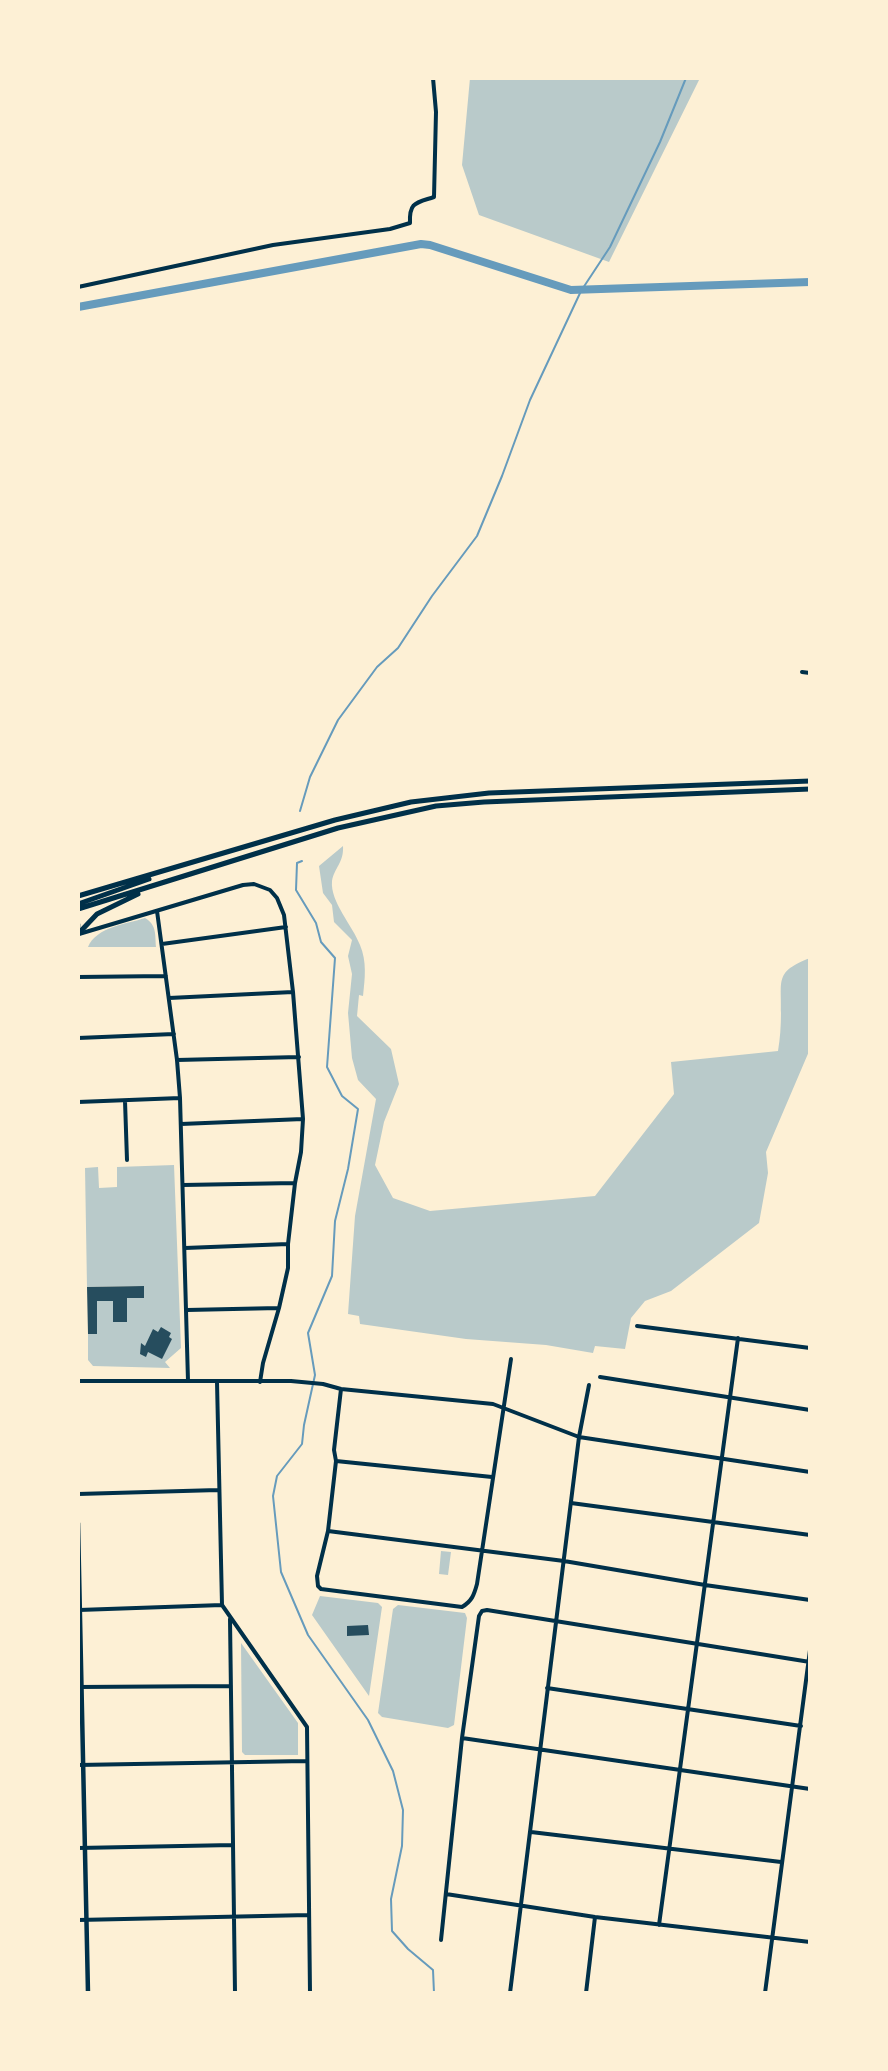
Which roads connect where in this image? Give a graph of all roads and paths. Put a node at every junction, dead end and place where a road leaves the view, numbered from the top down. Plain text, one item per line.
1 (433, 78) edge
2 (78, 287) edge
3 (802, 672) dead end
4 (810, 673) edge
5 (810, 781) edge
6 (810, 789) edge
7 (167, 870) junction
8 (152, 886) junction
9 (78, 896) edge
10 (78, 904) edge
11 (78, 909) edge
12 (157, 911) junction
13 (78, 924) edge
14 (286, 927) junction
15 (78, 934) edge
16 (162, 944) junction
17 (166, 976) junction
18 (78, 977) edge
19 (293, 992) junction
20 (169, 998) junction
21 (174, 1034) junction
22 (78, 1038) edge
23 (299, 1057) junction
24 (177, 1060) junction
25 (180, 1098) junction
26 (125, 1101) junction
27 (78, 1102) edge
28 (303, 1119) junction
29 (181, 1124) junction
30 (127, 1160) dead end
31 (295, 1183) junction
32 (183, 1185) junction
33 (288, 1244) junction
34 (184, 1248) junction
35 (279, 1308) junction
36 (187, 1310) junction
37 (637, 1326) dead end
38 (738, 1338) junction
39 (810, 1348) edge
40 (511, 1359) dead end
41 (600, 1377) dead end
42 (78, 1381) edge
43 (188, 1381) junction
44 (217, 1382) junction
45 (260, 1382) junction
46 (589, 1385) dead end
47 (341, 1389) junction
48 (730, 1397) junction
49 (503, 1407) junction
50 (810, 1410) edge
51 (579, 1437) junction
52 (722, 1460) junction
53 (336, 1461) junction
54 (810, 1472) edge
55 (492, 1477) junction
56 (218, 1490) junction
57 (78, 1494) edge
58 (571, 1503) junction
59 (714, 1522) junction
60 (78, 1523) edge
61 (328, 1530) junction
62 (810, 1535) edge
63 (483, 1550) junction
64 (564, 1561) junction
65 (705, 1585) junction
66 (810, 1600) edge
67 (222, 1605) junction
68 (79, 1610) edge
69 (230, 1618) junction
70 (556, 1622) junction
71 (697, 1644) junction
72 (810, 1650) edge
73 (809, 1662) edge
74 (231, 1686) junction
75 (80, 1687) edge
76 (547, 1688) junction
77 (688, 1709) junction
78 (801, 1726) junction
79 (462, 1737) junction
80 (539, 1750) junction
81 (306, 1761) junction
82 (232, 1762) junction
83 (81, 1765) edge
84 (680, 1771) junction
85 (792, 1787) junction
86 (810, 1789) edge
87 (531, 1832) junction
88 (233, 1845) junction
89 (78, 1848) edge
90 (85, 1848) junction
91 (669, 1850) junction
92 (781, 1862) junction
93 (446, 1894) junction
94 (521, 1905) junction
95 (309, 1915) junction
96 (234, 1917) junction
97 (595, 1917) junction
98 (78, 1920) edge
99 (87, 1920) junction
100 (659, 1924) junction
101 (771, 1937) junction
102 (441, 1940) dead end
103 (810, 1942) edge
104 (88, 1993) edge
105 (235, 1993) edge
106 (310, 1993) edge
107 (510, 1993) edge
108 (586, 1993) edge
109 (765, 1993) edge

1 - 2 street
3 - 4 street
5 - 7 main road
6 - 8 main road
7 - 9 main road
7 - 10 main road
8 - 11 main road
8 - 15 main road
12 - 14 street
12 - 15 street
12 - 16 street
13 - 15 street
14 - 16 street
14 - 19 street
16 - 17 street
17 - 18 street
17 - 20 street
19 - 20 street
19 - 23 street
20 - 21 street
21 - 22 street
21 - 24 street
23 - 24 street
23 - 28 street
24 - 25 street
25 - 26 street
25 - 29 street
26 - 27 street
26 - 30 street
28 - 29 street
28 - 31 street
29 - 32 street
31 - 32 street
31 - 33 street
32 - 34 street
33 - 34 street
33 - 35 street
34 - 36 street
35 - 36 street
35 - 45 street
36 - 43 street
37 - 38 street
38 - 39 street
38 - 48 street
40 - 49 street
41 - 48 street
42 - 43 street
43 - 44 street
44 - 45 street
44 - 56 street
45 - 47 street
46 - 51 street
47 - 49 street
47 - 53 street
48 - 50 street
48 - 52 street
49 - 51 street
49 - 55 street
51 - 52 street
51 - 58 street
52 - 54 street
52 - 59 street
53 - 55 street
53 - 61 street
55 - 63 street
56 - 57 street
56 - 67 street
58 - 59 street
58 - 64 street
59 - 62 street
59 - 65 street
60 - 68 street
61 - 63 street
61 - 63 street
63 - 64 street
64 - 65 street
64 - 70 street
65 - 66 street
65 - 71 street
67 - 68 street
67 - 69 street
68 - 75 street
69 - 74 street
69 - 81 street
70 - 71 street
70 - 76 street
70 - 79 street
71 - 73 street
71 - 77 street
72 - 73 street
73 - 78 street
74 - 75 street
74 - 82 street
75 - 83 street
76 - 77 street
76 - 80 street
77 - 78 street
77 - 84 street
78 - 85 street
79 - 80 street
79 - 93 street
80 - 84 street
80 - 87 street
81 - 82 street
81 - 95 street
82 - 83 street
82 - 88 street
83 - 90 street
84 - 85 street
84 - 91 street
85 - 86 street
85 - 92 street
87 - 91 street
87 - 94 street
88 - 90 street
88 - 96 street
89 - 90 street
90 - 99 street
91 - 92 street
91 - 100 street
92 - 101 street
93 - 94 street
93 - 102 street
94 - 97 street
94 - 107 street
95 - 96 street
95 - 106 street
96 - 99 street
96 - 105 street
97 - 100 street
97 - 108 street
98 - 99 street
99 - 104 street
100 - 101 street
101 - 103 street
101 - 109 street

